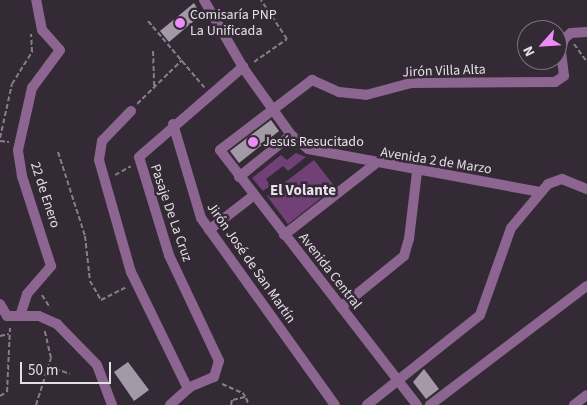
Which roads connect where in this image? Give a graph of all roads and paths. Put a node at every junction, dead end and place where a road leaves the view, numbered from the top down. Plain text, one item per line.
1 (36, 0) edge
2 (204, 0) edge
3 (261, 0) edge
4 (148, 22) dead end
5 (587, 32) edge
6 (30, 34) dead end
7 (567, 36) joint
8 (153, 51) dead end
9 (182, 60) junction
10 (587, 62) edge
11 (247, 65) junction
12 (563, 70) edge
13 (154, 86) junction
14 (208, 93) junction
15 (272, 109) junction
16 (131, 111) joint
17 (173, 124) junction
18 (291, 136) junction
19 (0, 138) edge
20 (58, 152) dead end
21 (139, 162) junction
22 (375, 164) junction
23 (417, 172) junction
24 (239, 177) junction
25 (104, 181) junction
26 (587, 189) edge
27 (541, 192) junction
28 (254, 196) junction
29 (209, 230) junction
30 (284, 235) junction
31 (135, 283) junction
32 (34, 284) junction
33 (587, 286) edge
34 (0, 304) edge
35 (341, 307) junction
36 (16, 318) junction
37 (57, 324) junction
38 (45, 332) dead end
39 (9, 334) junction
40 (0, 336) edge
41 (48, 366) junction
42 (70, 374) dead end
43 (214, 377) junction
44 (398, 380) junction
45 (188, 389) junction
46 (587, 395) edge
47 (0, 396) edge
48 (245, 397) junction
49 (36, 405) edge
50 (112, 405) edge
51 (170, 405) edge
52 (231, 405) edge
53 (249, 405) edge
54 (335, 405) edge
55 (367, 405) edge
56 (418, 405) edge
57 (430, 405) edge
58 (574, 405) edge

1 - 32 street, 22 de Enero
2 - 11 street, Avenida 2 de Marzo
3 - 11 path
4 - 9 path
5 - 7 street
6 - 19 path
7 - 10 path
8 - 13 path
9 - 13 path
9 - 14 path
11 - 14 street, Pasaje De La Cruz
11 - 15 street, Avenida 2 de Marzo
12 - 15 street, Jirón Villa Alta
13 - 16 path
14 - 17 street, Pasaje De La Cruz
15 - 18 street, Avenida 2 de Marzo
15 - 24 street, Avenida Central
16 - 25 street
17 - 21 street, Pasaje De La Cruz
17 - 29 street, Jirón José de San Martín
18 - 22 street, Avenida 2 de Marzo
18 - 24 street
20 - 31 path
21 - 25 path
21 - 43 street, Pasaje De La Cruz
22 - 23 street, Avenida 2 de Marzo
22 - 30 street
23 - 27 street, Avenida 2 de Marzo
23 - 35 street
24 - 28 street, Avenida Central
25 - 31 street
26 - 27 street
27 - 44 street
28 - 29 street
28 - 30 street, Avenida Central
29 - 54 street, Jirón José de San Martín
30 - 35 street, Avenida Central
31 - 45 street
32 - 36 street, 22 de Enero
32 - 37 path
33 - 57 street
34 - 36 street
35 - 44 street, Avenida Central
36 - 37 street
36 - 39 path
37 - 50 street
38 - 41 path
39 - 40 path
39 - 47 path
41 - 42 path
41 - 49 path
43 - 45 street
43 - 48 path
44 - 55 street
44 - 56 street, Avenida Central
45 - 51 street
46 - 58 street
48 - 52 path
48 - 53 path

